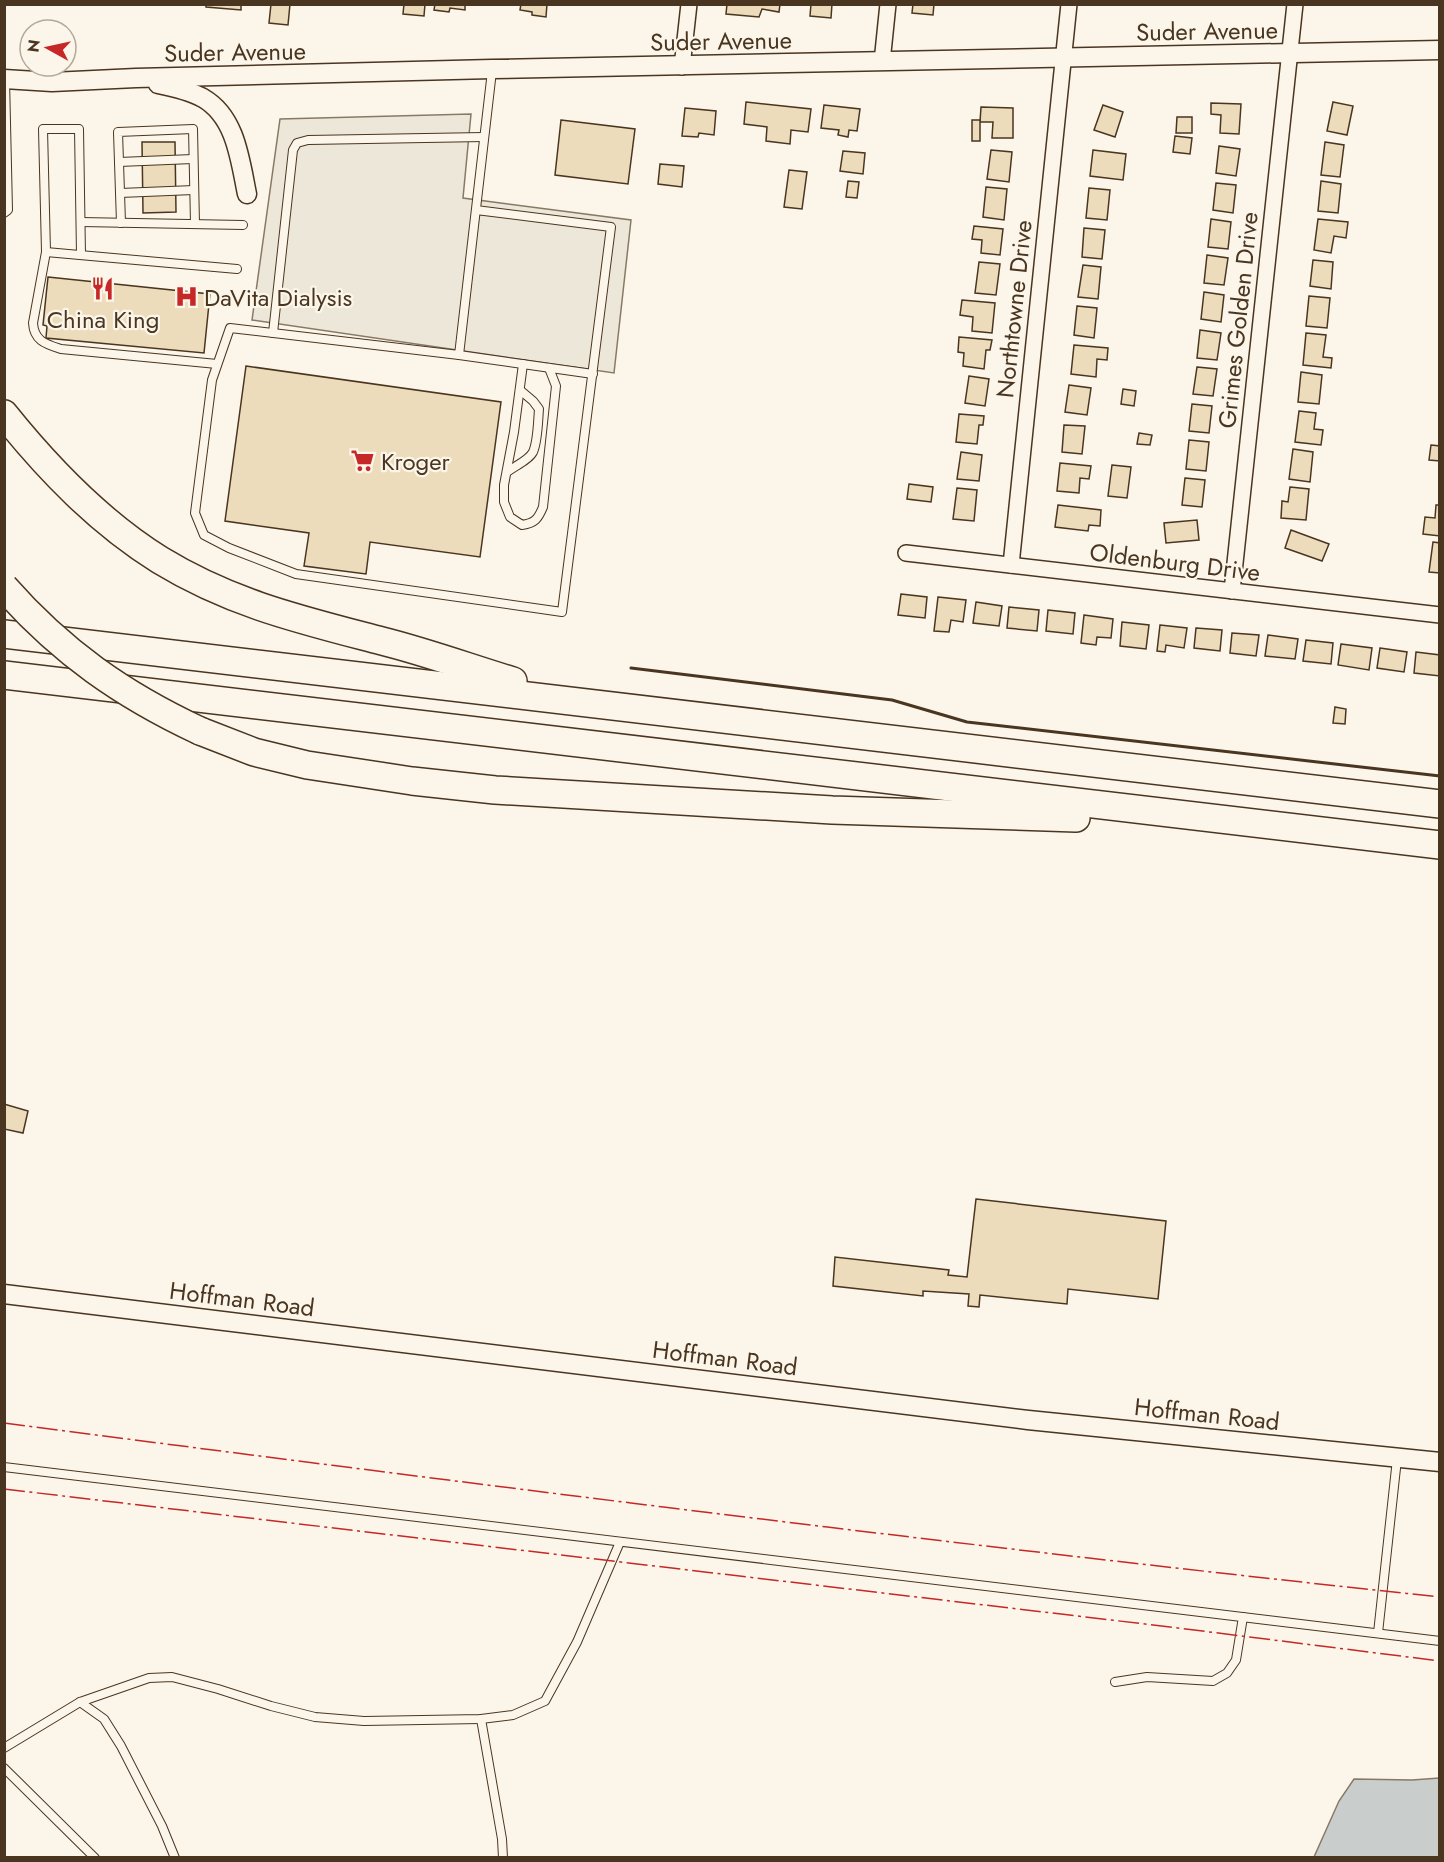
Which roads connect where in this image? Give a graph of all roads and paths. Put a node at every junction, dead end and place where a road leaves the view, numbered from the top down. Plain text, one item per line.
1 (689, 4) edge
2 (888, 4) edge
3 (1069, 4) edge
4 (1295, 4) edge
5 (1440, 50) edge
6 (1290, 54) junction
7 (1062, 58) junction
8 (882, 62) junction
9 (682, 67) junction
10 (492, 69) junction
11 (136, 78) junction
12 (4, 79) edge
13 (484, 137) junction
14 (193, 159) junction
15 (119, 162) junction
16 (194, 190) junction
17 (120, 193) junction
18 (247, 194) dead end
19 (477, 210) junction
20 (4, 213) edge
21 (81, 222) junction
22 (121, 223) junction
23 (195, 224) junction
24 (243, 225) dead end
25 (46, 252) junction
26 (81, 255) junction
27 (237, 269) dead end
28 (273, 333) junction
29 (459, 356) junction
30 (217, 364) junction
31 (523, 364) junction
32 (549, 368) junction
33 (593, 374) junction
34 (520, 390) junction
35 (4, 414) edge
36 (507, 472) junction
37 (906, 553) dead end
38 (1011, 565) junction
39 (4, 587) edge
40 (1232, 591) junction
41 (1440, 615) edge
42 (4, 634) edge
43 (4, 675) edge
44 (577, 701) junction
45 (1440, 804) edge
46 (1254, 823) junction
47 (1440, 845) edge
48 (4, 1294) edge
49 (1397, 1456) junction
50 (1440, 1462) edge
51 (4, 1467) edge
52 (620, 1542) junction
53 (1243, 1617) junction
54 (1378, 1634) junction
55 (1440, 1641) edge
56 (1116, 1682) dead end
57 (80, 1702) junction
58 (481, 1719) junction
59 (4, 1748) edge
60 (4, 1768) edge
61 (95, 1857) edge
62 (175, 1857) edge
63 (502, 1857) edge

1 - 9 street
2 - 8 street
3 - 7 street, Northtowne Drive
4 - 6 street, Grimes Golden Drive
5 - 6 street, Suder Avenue
6 - 7 street, Suder Avenue
6 - 40 street, Grimes Golden Drive
7 - 8 street, Suder Avenue
7 - 38 street, Northtowne Drive
8 - 9 street, Suder Avenue
9 - 10 street, Suder Avenue
10 - 11 street, Suder Avenue
10 - 13 lane
11 - 12 street, Suder Avenue
11 - 18 street
12 - 20 lane
13 - 19 lane
13 - 28 lane
14 - 15 lane
14 - 15 lane
14 - 16 lane
15 - 17 lane
16 - 17 lane
16 - 23 lane
17 - 22 lane
19 - 29 lane
19 - 33 lane
21 - 22 lane
21 - 25 lane
21 - 26 lane
22 - 23 lane
23 - 24 lane
25 - 26 lane
25 - 30 lane
26 - 27 lane
28 - 29 lane
28 - 30 lane
29 - 31 lane
30 - 33 lane
31 - 32 lane
31 - 34 lane
32 - 33 lane
32 - 36 lane
34 - 36 lane
34 - 36 lane
35 - 44 highway
37 - 38 street, Oldenburg Drive
38 - 40 street, Oldenburg Drive
39 - 46 highway, bridge
40 - 41 street, Oldenburg Drive
42 - 44 highway
43 - 46 highway
44 - 45 highway
46 - 47 highway
48 - 49 street, Hoffman Road
49 - 50 street, Hoffman Road
49 - 54 lane
51 - 52 lane
52 - 53 lane
52 - 58 lane
53 - 54 lane
53 - 56 lane
54 - 55 lane
57 - 58 lane
57 - 59 lane
57 - 62 lane
58 - 63 lane
60 - 61 lane

